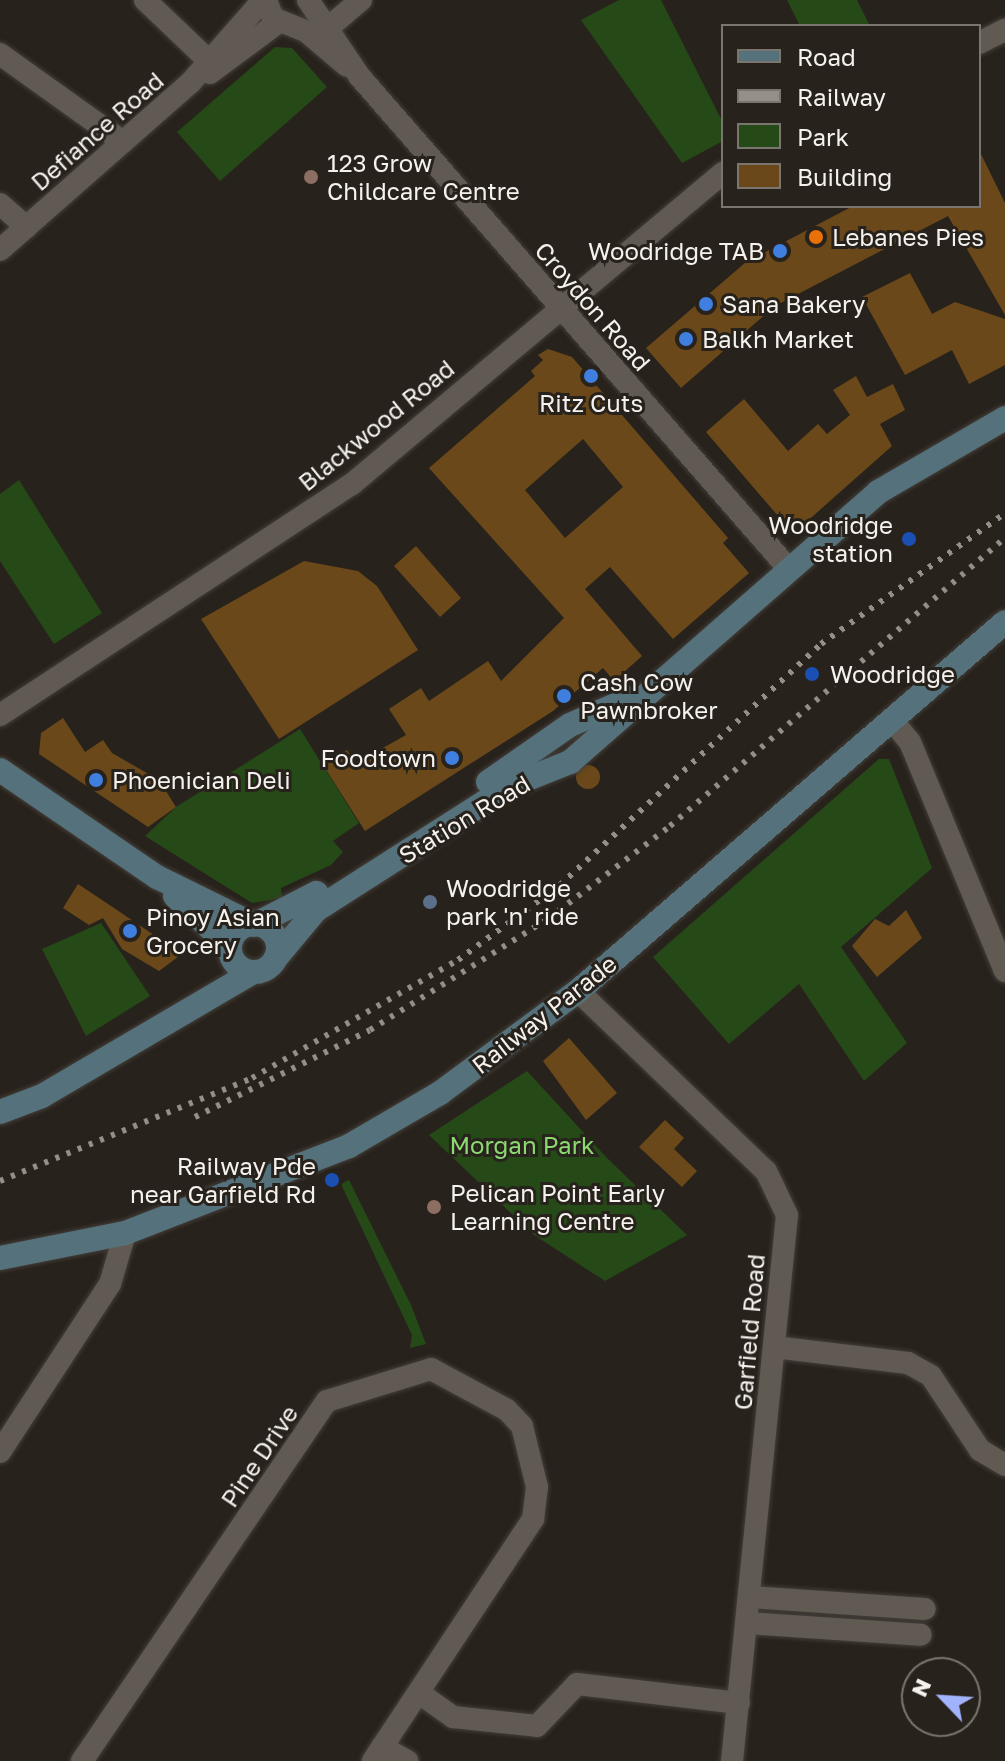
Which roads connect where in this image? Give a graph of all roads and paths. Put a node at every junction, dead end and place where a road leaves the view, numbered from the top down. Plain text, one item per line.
1 (145, 0) edge
2 (264, 0) edge
3 (307, 0) edge
4 (361, 0) edge
5 (284, 22) junction
6 (329, 27) junction
7 (1005, 30) edge
8 (981, 42) edge
9 (0, 54) edge
10 (209, 61) junction
11 (360, 77) junction
12 (191, 82) junction
13 (123, 142) junction
14 (721, 175) edge
15 (0, 204) edge
16 (26, 227) junction
17 (0, 250) edge
18 (559, 305) junction
19 (1005, 418) edge
20 (788, 568) junction
21 (1005, 622) edge
22 (657, 682) junction
23 (0, 715) edge
24 (892, 720) junction
25 (570, 725) junction
26 (590, 747) junction
27 (0, 770) edge
28 (157, 877) junction
29 (255, 924) junction
30 (230, 947) junction
31 (275, 959) junction
32 (1005, 971) edge
33 (253, 972) junction
34 (578, 991) junction
35 (177, 1012) junction
36 (0, 1112) edge
37 (125, 1233) junction
38 (0, 1258) edge
39 (774, 1347) junction
40 (0, 1452) edge
41 (1005, 1465) edge
42 (750, 1597) junction
43 (925, 1609) dead end
44 (747, 1623) junction
45 (921, 1635) dead end
46 (419, 1693) junction
47 (739, 1703) junction
48 (377, 1754) edge
49 (82, 1761) edge
50 (407, 1761) edge
51 (732, 1761) edge

1 - 10 street
2 - 5 street, Croydon Road
2 - 10 street, Defiance Road
3 - 5 street, Defiance Road
3 - 6 street, Croydon Road
4 - 6 street
5 - 11 street, Croydon Road
5 - 12 street, Defiance Road
6 - 11 street, Croydon Road
7 - 8 street
9 - 13 street
10 - 12 street, Defiance Road
11 - 18 street, Croydon Road
12 - 13 street, Defiance Road
13 - 16 street, Defiance Road
14 - 18 street, Blackwood Road
15 - 16 street
16 - 17 street, Defiance Road
18 - 20 street, Croydon Road
18 - 23 street, Blackwood Road
19 - 20 street, Station Road
20 - 22 street, Station Road
21 - 24 street, Railway Parade
22 - 25 street, Station Road
22 - 26 street, Station Road
24 - 32 street
24 - 34 street, Railway Parade
25 - 26 street
25 - 29 street, Station Road
26 - 31 street, Station Road
27 - 28 street
28 - 29 street
28 - 30 street
29 - 30 street
29 - 31 street
30 - 33 street
30 - 35 street
31 - 33 street
33 - 35 street
34 - 37 street, Railway Parade
34 - 39 street, Garfield Road
35 - 36 street
37 - 38 street, Railway Parade
37 - 40 street
39 - 41 street
39 - 42 street, Garfield Road
42 - 43 street
42 - 44 street, Garfield Road
44 - 45 street
44 - 47 street, Garfield Road
46 - 47 street
46 - 48 street, Pine Drive
46 - 49 street, Pine Drive
47 - 51 street, Garfield Road
48 - 50 street

